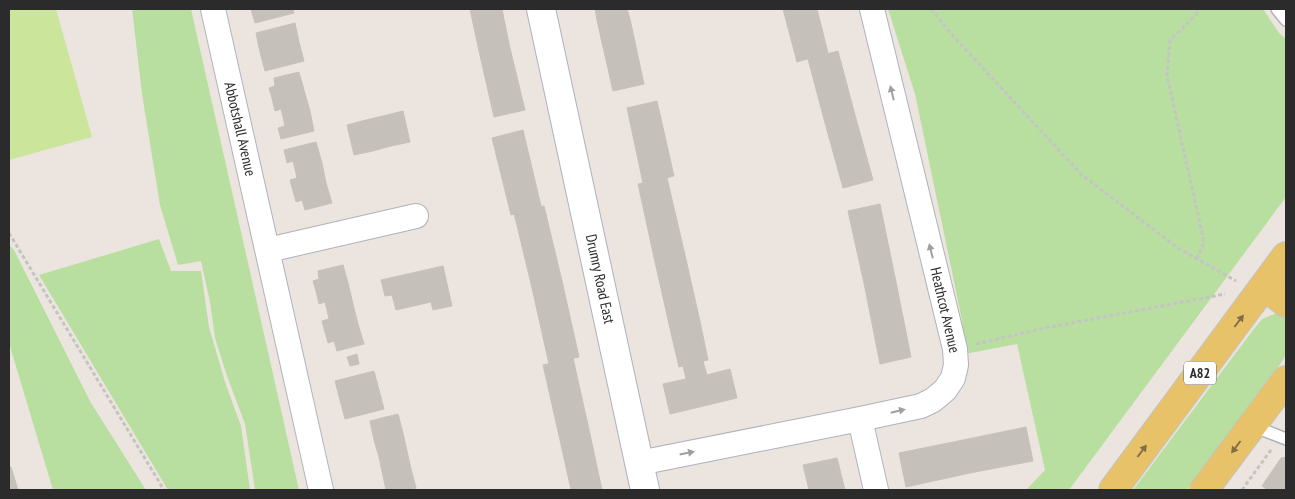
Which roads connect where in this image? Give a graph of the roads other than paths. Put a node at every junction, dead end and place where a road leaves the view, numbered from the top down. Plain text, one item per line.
1 (213, 9) edge
2 (541, 9) edge
3 (872, 9) edge
4 (1278, 9) edge
5 (1286, 20) edge
6 (416, 216) dead end
7 (268, 250) junction
8 (1286, 256) edge
9 (1265, 286) junction
10 (1286, 302) edge
11 (1286, 380) edge
12 (860, 419) junction
13 (1253, 426) junction
14 (1283, 438) edge
15 (639, 463) junction
16 (321, 490) edge
17 (645, 490) edge
18 (876, 490) edge
19 (1113, 490) edge
20 (1204, 490) edge

1 - 7 street, Abbotshall Avenue
2 - 15 street, Drumry Road East
12 -> 3 street, Heathcot Avenue
4 - 5 lane
6 - 7 street
7 - 16 street, Abbotshall Avenue
8 - 9 main road, A82
9 - 10 main road
19 -> 9 main road, A82
11 - 13 main road
15 -> 12 street, Heathcot Avenue
12 - 18 street
13 - 14 lane
13 -> 20 main road
15 - 17 street, Drumry Road East

